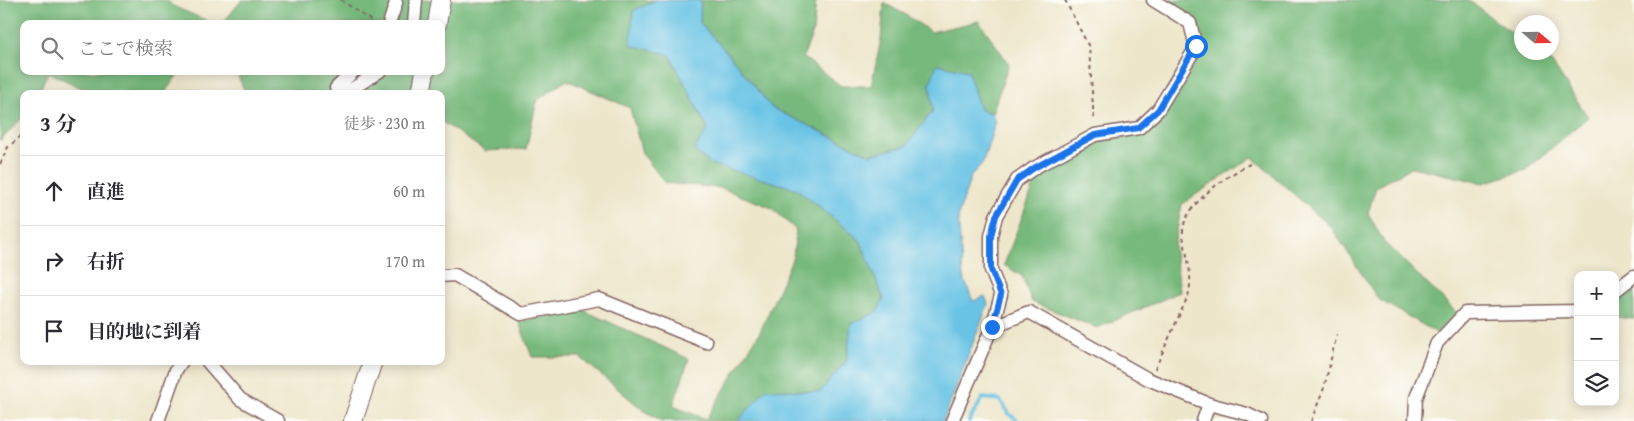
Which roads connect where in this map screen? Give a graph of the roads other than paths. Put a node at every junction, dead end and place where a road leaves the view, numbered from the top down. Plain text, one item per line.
1 (395, 0) edge
2 (416, 0) edge
3 (441, 0) edge
4 (1153, 0) edge
5 (390, 20) edge
6 (414, 20) edge
7 (438, 20) edge
8 (350, 75) edge
9 (374, 75) edge
10 (424, 75) edge
11 (337, 90) edge
12 (351, 90) edge
13 (422, 90) edge
14 (445, 276) edge
15 (1634, 276) edge
16 (1619, 288) edge
17 (1574, 311) edge
18 (992, 327) junction
19 (706, 342) dead end
20 (179, 365) edge
21 (210, 365) edge
22 (372, 365) edge
23 (1209, 404) junction
24 (158, 421) edge
25 (278, 421) edge
26 (354, 421) edge
27 (952, 421) edge
28 (1203, 421) edge
29 (1261, 421) edge
30 (1415, 421) edge

1 - 5 street
2 - 6 street
3 - 7 main road
4 - 18 street
8 - 11 street
9 - 12 street
10 - 13 main road
14 - 19 street
15 - 16 street
17 - 30 street
18 - 23 street
18 - 27 street
20 - 24 street
21 - 25 street
22 - 26 main road
23 - 28 street
23 - 29 street

